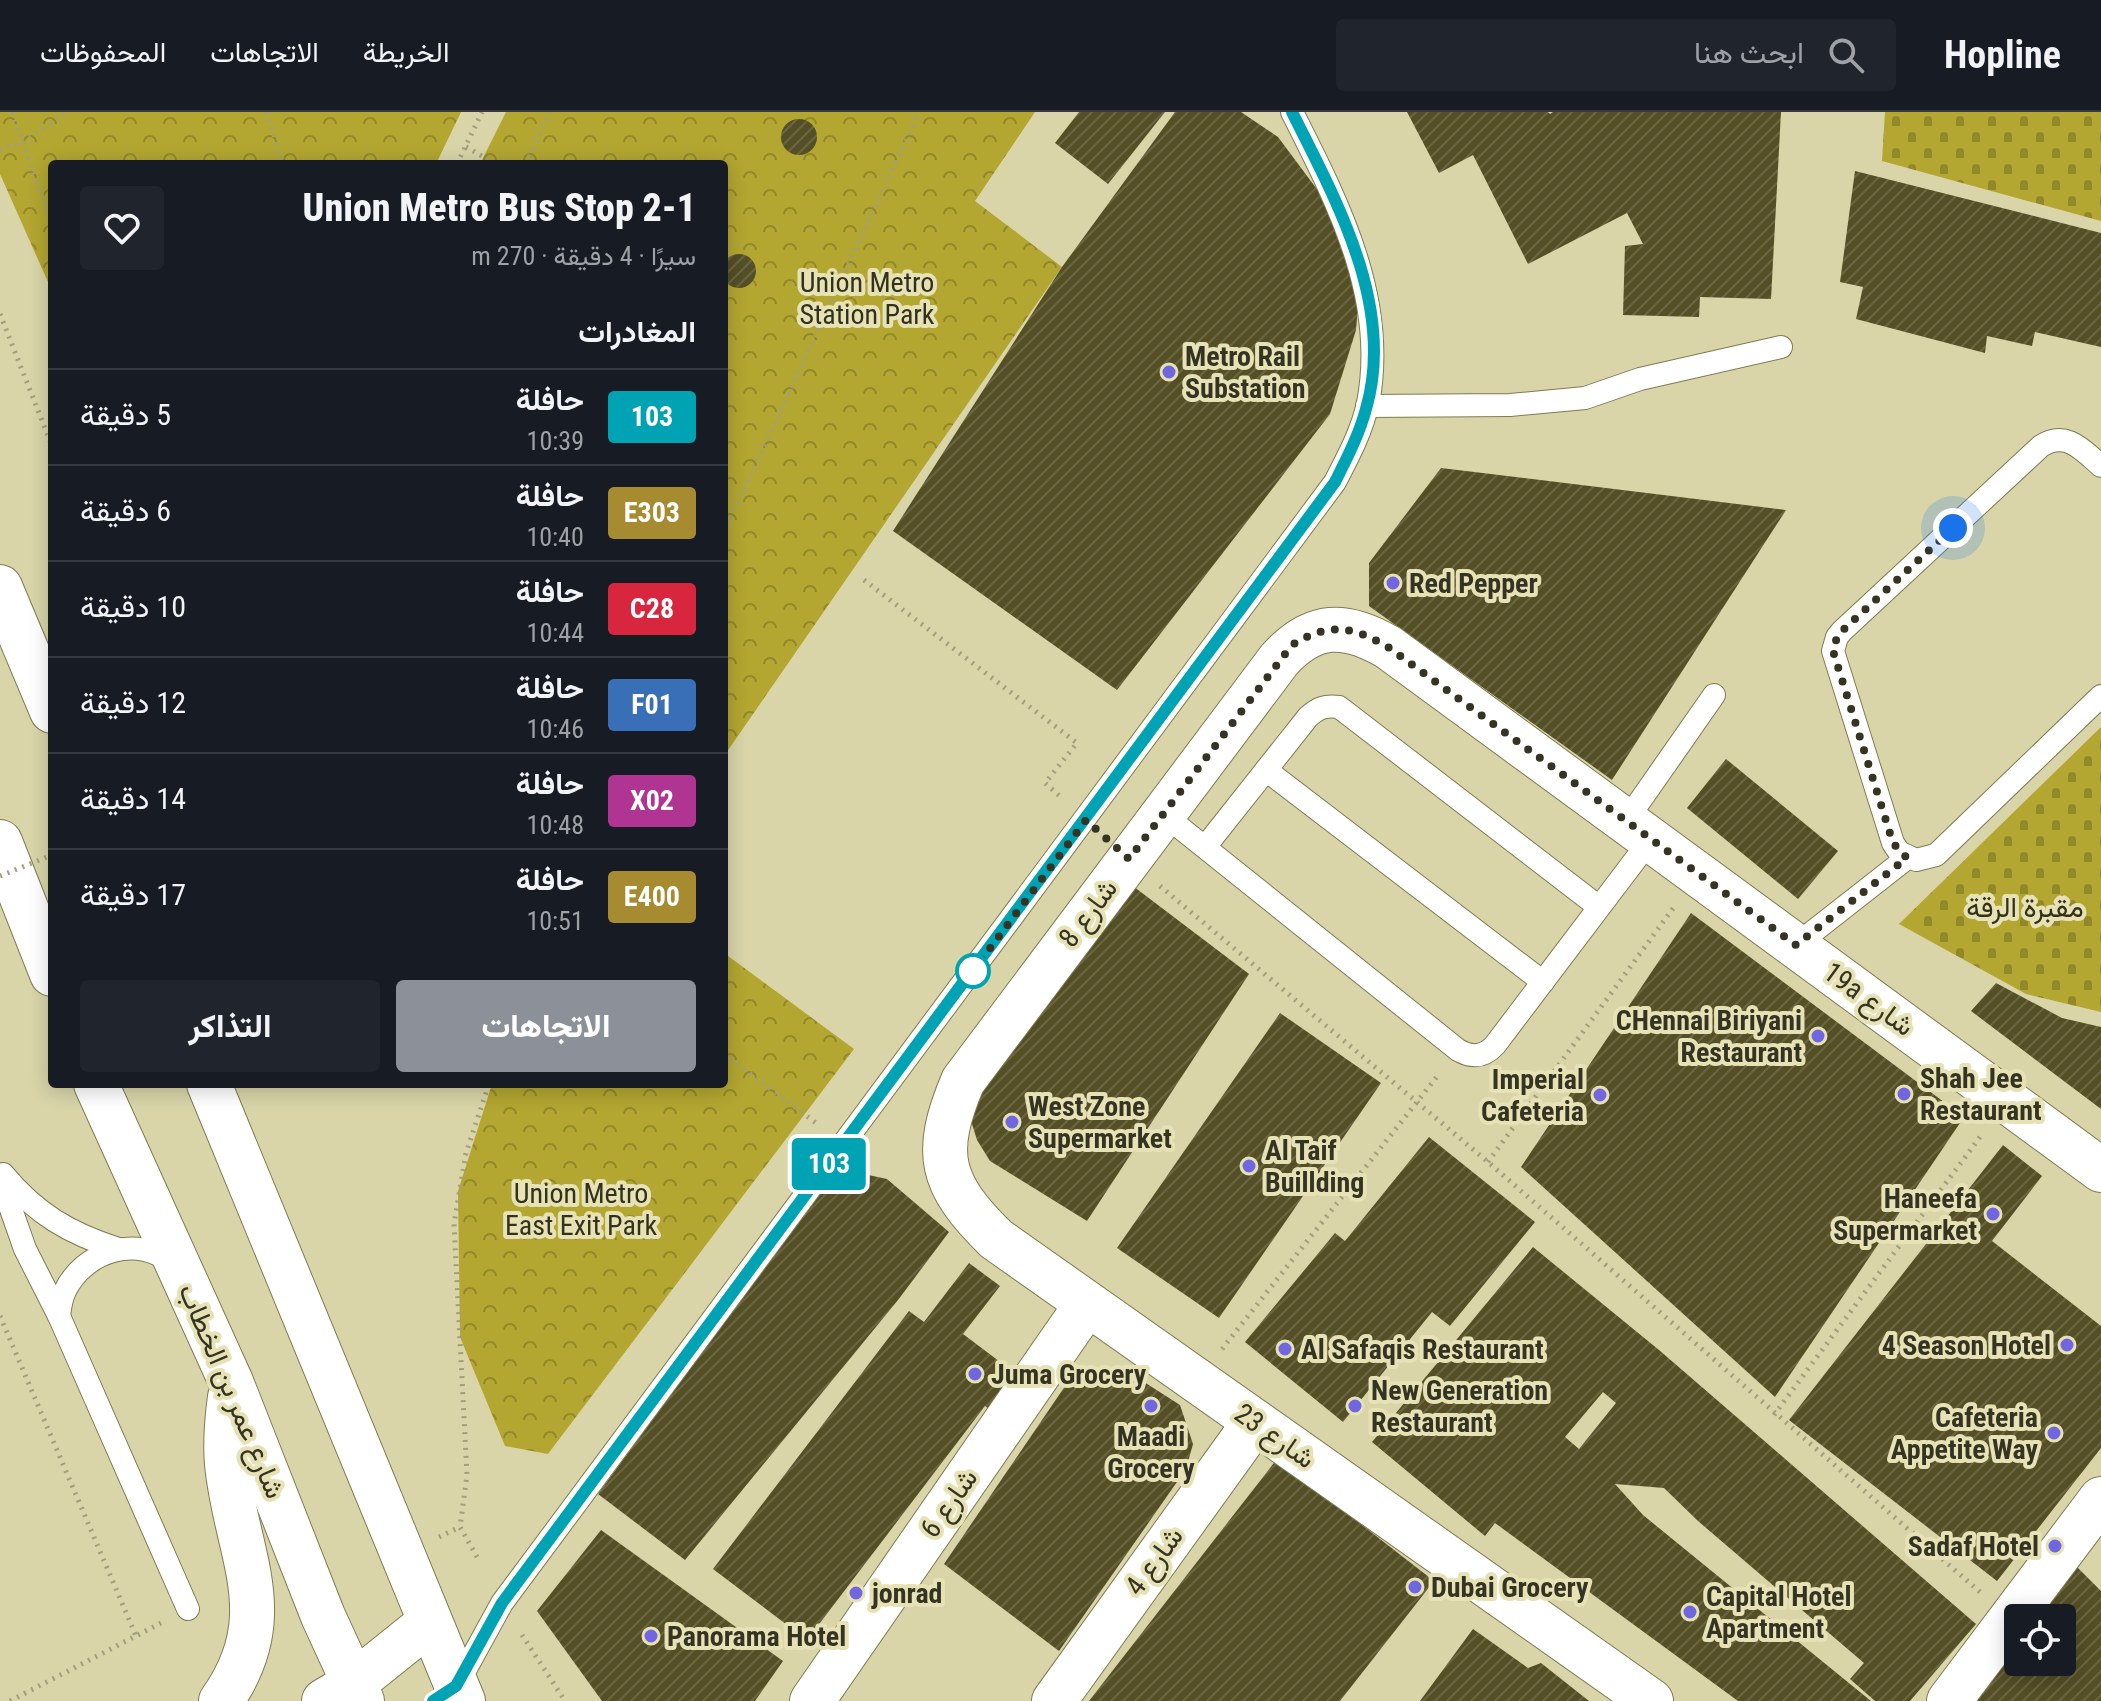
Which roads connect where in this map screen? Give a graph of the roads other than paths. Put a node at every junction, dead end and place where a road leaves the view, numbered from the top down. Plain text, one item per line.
1 (1292, 112) edge
2 (1781, 347) dead end
3 (1367, 406) junction
4 (2101, 466) edge
5 (0, 587) edge
6 (1279, 660) joint
7 (1714, 695) dead end
8 (2101, 696) edge
9 (48, 701) edge
10 (1266, 770) junction
11 (1163, 814) junction
12 (1639, 830) junction
13 (1205, 847) junction
14 (1907, 858) junction
15 (4, 872) edge
16 (1599, 907) junction
17 (1796, 945) junction
18 (48, 966) edge
19 (1543, 982) junction
20 (98, 1088) edge
21 (211, 1088) edge
22 (944, 1137) joint
23 (0, 1170) edge
24 (2101, 1170) edge
25 (0, 1178) edge
26 (118, 1249) junction
27 (184, 1275) junction
28 (1087, 1304) junction
29 (59, 1316) junction
30 (231, 1382) junction
31 (1255, 1422) junction
32 (2101, 1499) edge
33 (188, 1609) road end
34 (430, 1622) junction
35 (347, 1695) edge
36 (451, 1696) edge
37 (221, 1701) edge
38 (812, 1701) edge
39 (1054, 1701) edge
40 (1651, 1701) edge
41 (1949, 1701) edge

1 - 3 lane
2 - 3 lane
3 - 36 lane
4 - 14 lane
5 - 9 street
6 - 11 street, شارع 8
6 - 12 street, 19a شارع
7 - 12 lane
8 - 14 lane
10 - 13 lane
10 - 16 lane
10 - 19 lane
11 - 13 lane
11 - 22 street, شارع 8
12 - 16 lane
12 - 17 street, 19a شارع
13 - 19 lane
14 - 17 lane
15 - 18 street
16 - 19 lane
17 - 24 street, 19a شارع
20 - 27 street, شارع عمر بن الخطاب
21 - 34 street
22 - 28 street, شارع 23
23 - 26 lane
25 - 29 lane
26 - 27 lane
26 - 29 lane
27 - 30 street, شارع عمر بن الخطاب
28 - 31 street, شارع 23
28 - 38 street, شارع 6
29 - 33 lane
30 - 35 street, شارع عمر بن الخطاب
30 - 37 street
31 - 39 street, شارع 4
31 - 40 street, شارع 23
32 - 41 street
34 - 35 street
34 - 36 street

